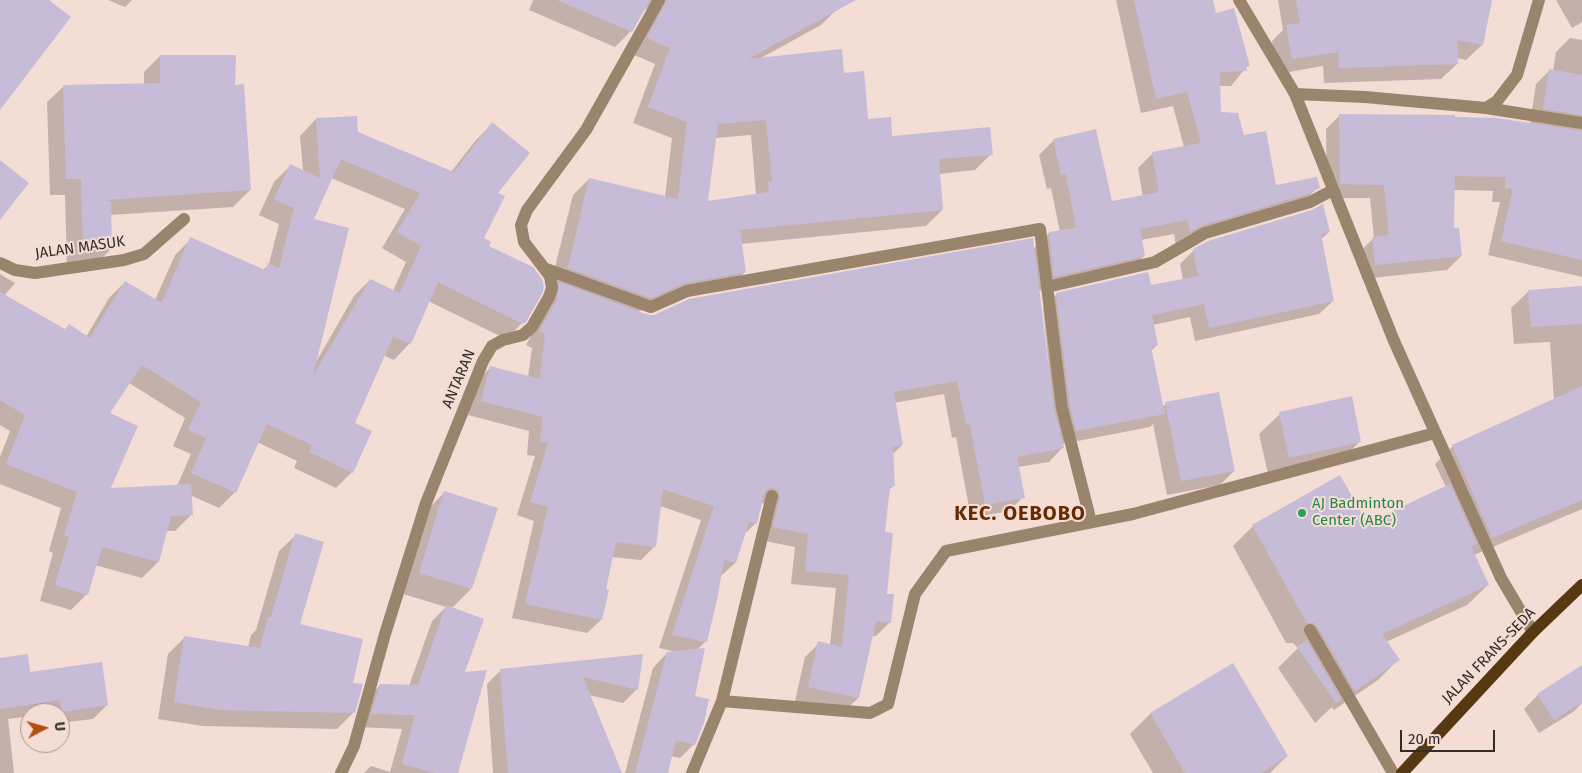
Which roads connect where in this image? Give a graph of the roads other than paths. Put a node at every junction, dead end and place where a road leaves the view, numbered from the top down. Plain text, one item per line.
1 (659, 0) edge
2 (1239, 0) edge
3 (1539, 0) edge
4 (1295, 94) junction
5 (1486, 108) junction
6 (1582, 123) edge
7 (1333, 190) junction
8 (184, 219) dead end
9 (0, 263) edge
10 (546, 269) junction
11 (1047, 287) junction
12 (1435, 433) junction
13 (772, 496) dead end
14 (1091, 522) junction
15 (1582, 585) edge
16 (1310, 630) dead end
17 (1533, 632) junction
18 (722, 701) junction
19 (341, 773) edge
20 (692, 773) edge
21 (1393, 773) edge
22 (1402, 773) edge

1 - 10 street
2 - 4 street
3 - 5 street
4 - 5 street
4 - 7 street
5 - 6 street
7 - 11 street
7 - 12 street
8 - 9 street, JALAN MASUK
10 - 11 street
10 - 19 street, ANTARAN
11 - 14 street
12 - 14 street
12 - 17 street
13 - 18 street
14 - 18 street
15 - 17 main road, JALAN FRANS-SEDA
16 - 21 street
17 - 22 main road, JALAN FRANS-SEDA
18 - 20 street

